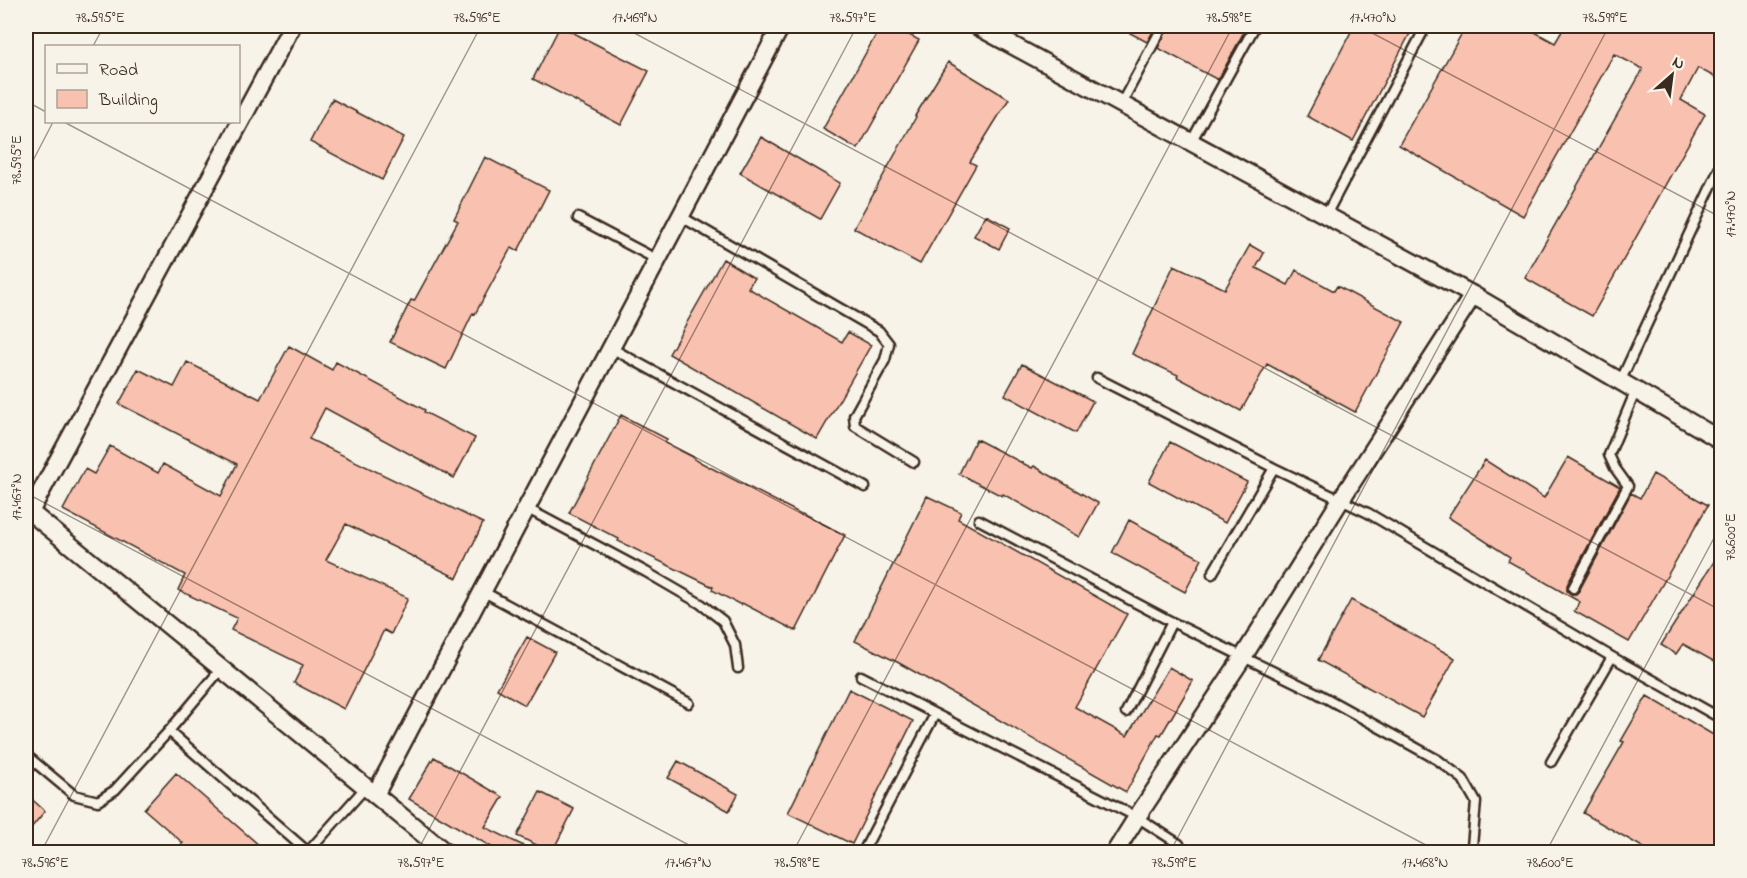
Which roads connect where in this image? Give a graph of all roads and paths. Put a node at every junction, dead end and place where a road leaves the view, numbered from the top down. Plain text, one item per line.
1 (292, 26) edge
2 (781, 26) edge
3 (977, 26) edge
4 (1163, 26) edge
5 (1255, 26) edge
6 (1426, 26) edge
7 (1121, 104) junction
8 (240, 122) edge
9 (240, 123) edge
10 (1191, 142) junction
11 (1721, 165) edge
12 (1326, 215) junction
13 (680, 216) junction
14 (578, 218) dead end
15 (657, 260) junction
16 (1473, 295) junction
17 (611, 348) junction
18 (1097, 378) dead end
19 (1620, 382) junction
20 (1636, 390) junction
21 (1722, 441) edge
22 (914, 462) dead end
23 (1274, 468) junction
24 (865, 487) dead end
25 (1340, 501) junction
26 (526, 508) junction
27 (979, 520) dead end
28 (1212, 574) dead end
29 (1573, 588) dead end
30 (482, 591) junction
31 (1172, 622) junction
32 (1243, 657) junction
33 (1612, 657) junction
34 (738, 668) dead end
35 (221, 669) junction
36 (861, 676) dead end
37 (689, 703) dead end
38 (1126, 712) dead end
39 (935, 714) junction
40 (1722, 719) edge
41 (169, 731) junction
42 (26, 755) edge
43 (1551, 762) dead end
44 (370, 791) junction
45 (1137, 817) junction
46 (1472, 846) dead end
47 (308, 852) edge
48 (445, 852) edge
49 (863, 852) edge
50 (1115, 852) edge
51 (1182, 852) edge

1 - 8 street
2 - 13 street
3 - 7 street
4 - 7 lane
5 - 10 lane
6 - 12 lane
7 - 10 street
9 - 35 street
10 - 12 street
11 - 19 lane
12 - 16 street
13 - 15 street
13 - 22 lane
14 - 15 lane
15 - 17 street
16 - 19 street
16 - 25 street
17 - 24 lane
17 - 26 street
18 - 23 lane
19 - 20 street
20 - 21 street
20 - 29 lane
23 - 25 lane
23 - 28 lane
25 - 32 street
25 - 33 lane
26 - 30 street
26 - 34 lane
27 - 31 lane
30 - 37 lane
30 - 44 street
31 - 32 lane
31 - 38 lane
32 - 45 street
32 - 46 lane
33 - 40 lane
33 - 43 lane
35 - 41 lane
35 - 44 street
36 - 39 lane
39 - 45 lane
39 - 49 lane
41 - 42 lane
41 - 47 lane
44 - 47 lane
44 - 48 street
45 - 50 street
45 - 51 lane

